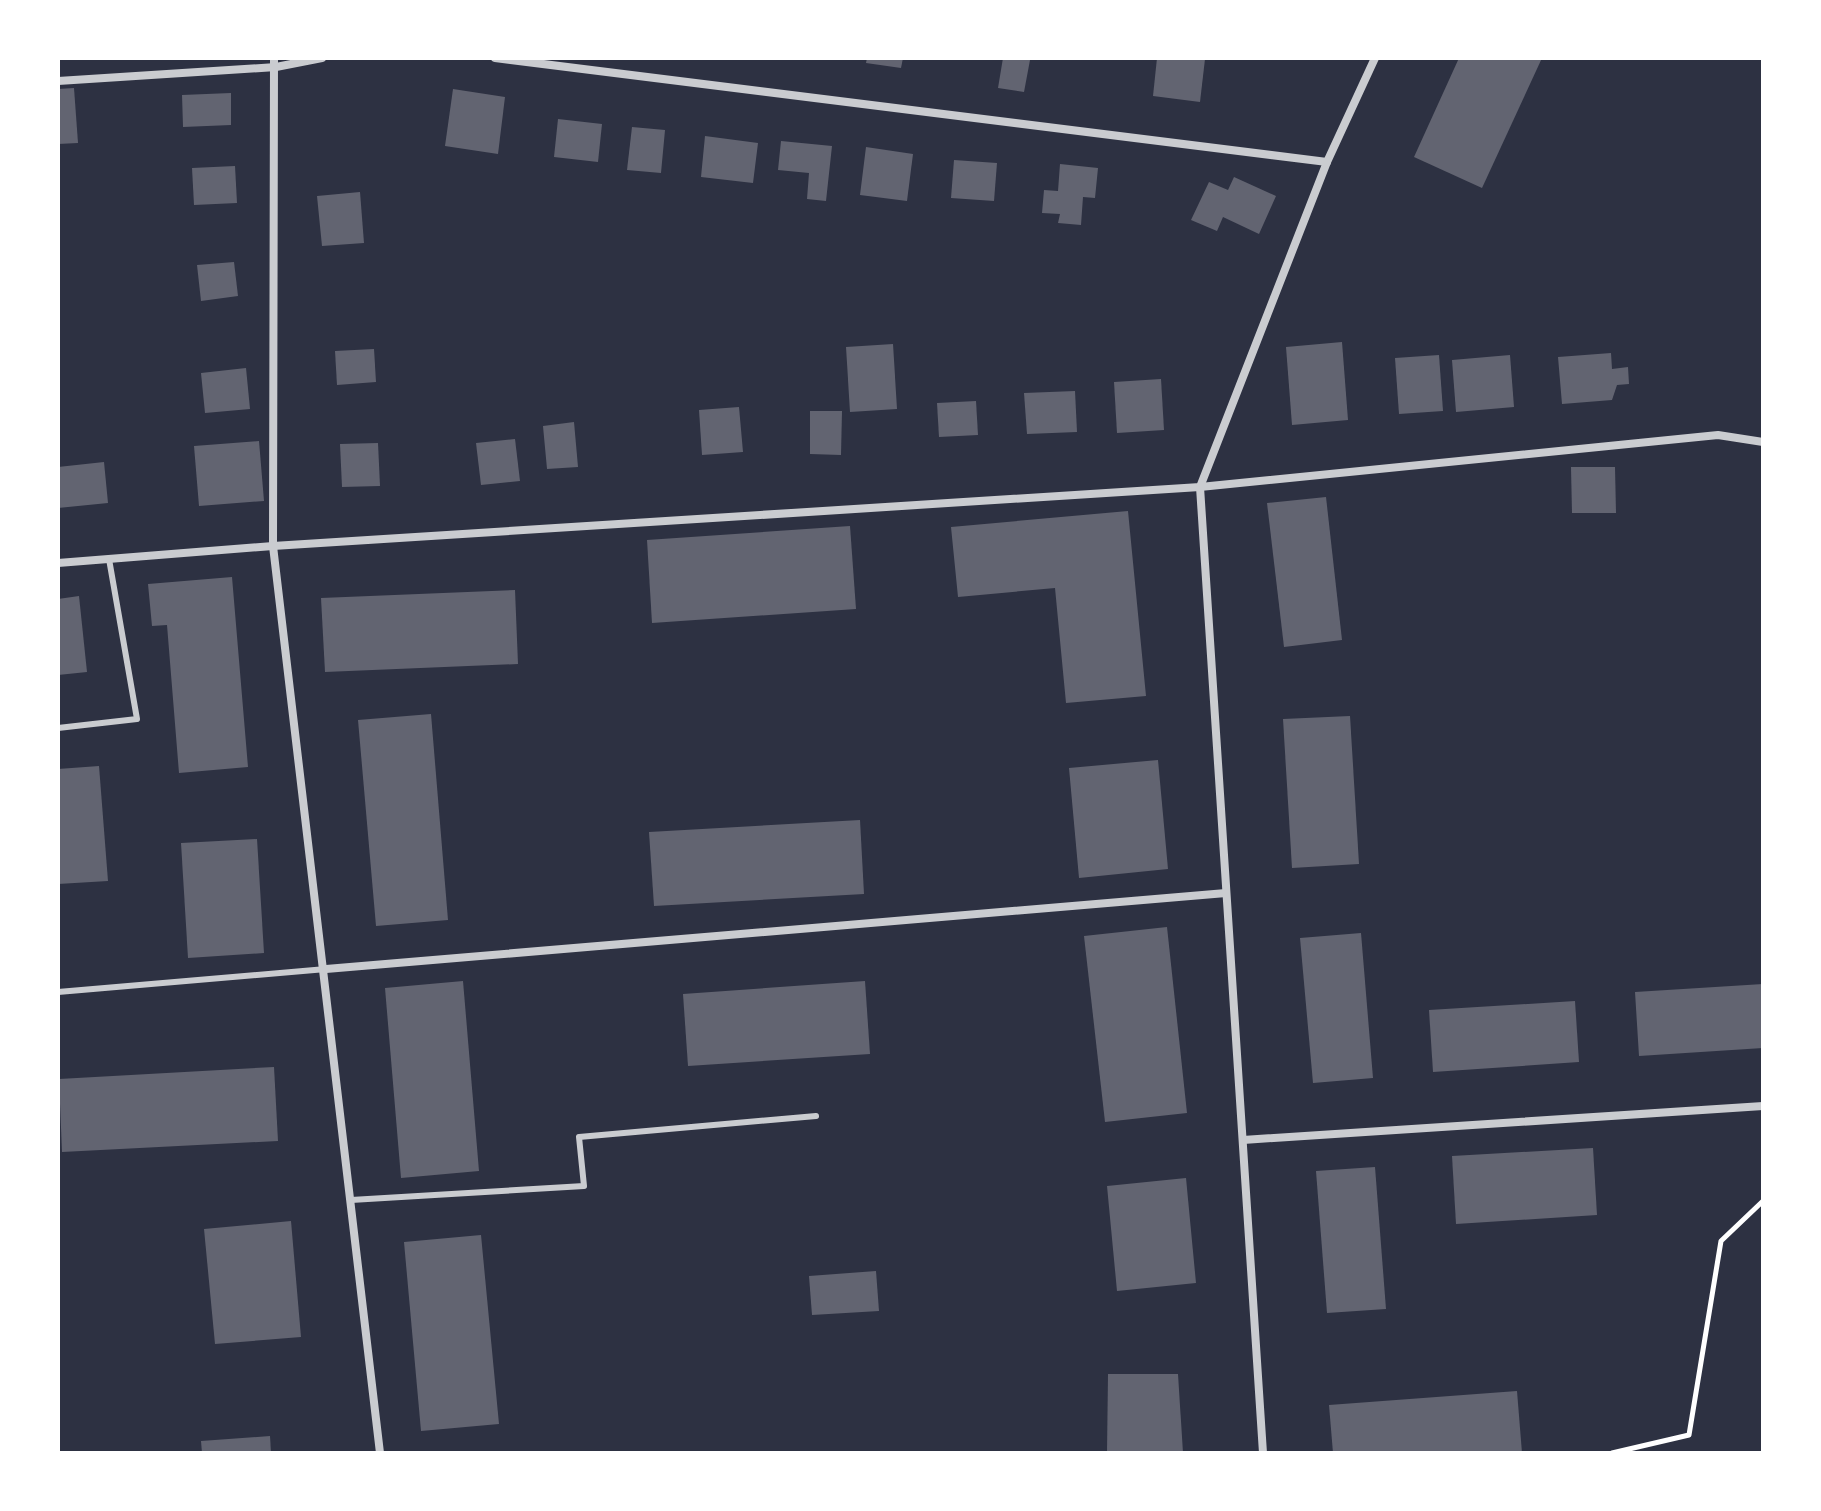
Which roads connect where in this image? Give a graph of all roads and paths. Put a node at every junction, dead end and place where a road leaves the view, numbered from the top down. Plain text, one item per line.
1 (322, 58) edge
2 (495, 58) edge
3 (1375, 58) edge
4 (275, 62) edge
5 (58, 81) edge
6 (1327, 162) junction
7 (1763, 442) edge
8 (1200, 487) junction
9 (273, 546) junction
10 (109, 559) junction
11 (58, 563) edge
12 (58, 728) edge
13 (1226, 893) junction
14 (326, 969) junction
15 (58, 992) edge
16 (1763, 1106) edge
17 (816, 1116) dead end
18 (1243, 1140) junction
19 (351, 1200) junction
20 (1763, 1201) edge
21 (380, 1453) edge
22 (1263, 1453) edge
23 (1612, 1453) edge

1 - 4 street
2 - 6 street
3 - 6 street
4 - 5 street
4 - 9 street
6 - 8 street
7 - 8 street
8 - 9 street
8 - 13 street
9 - 10 street
9 - 14 street
10 - 11 street
10 - 12 lane
13 - 14 street
13 - 18 street
14 - 15 lane
14 - 19 street
16 - 18 street
17 - 19 lane
18 - 22 street
19 - 21 street
20 - 23 path

